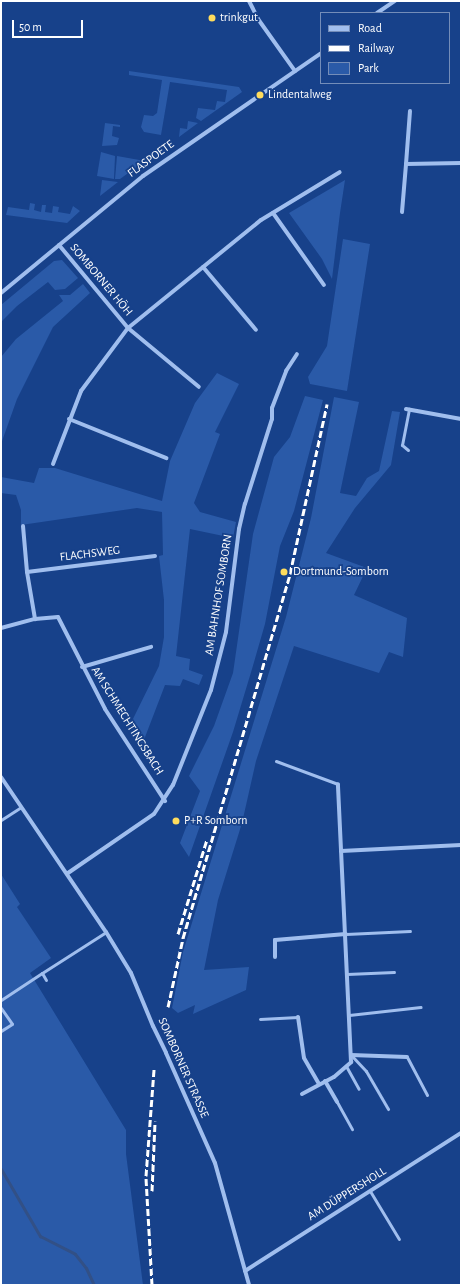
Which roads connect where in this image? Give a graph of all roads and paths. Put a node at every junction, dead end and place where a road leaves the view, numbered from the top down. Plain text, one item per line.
1 (249, 1) edge
2 (395, 1) edge
3 (379, 12) edge
4 (320, 54) edge
5 (295, 71) junction
6 (410, 112) dead end
7 (461, 163) edge
8 (406, 164) junction
9 (340, 172) dead end
10 (402, 212) dead end
11 (273, 213) junction
12 (59, 245) junction
13 (203, 267) junction
14 (324, 285) dead end
15 (1, 293) edge
16 (128, 328) junction
17 (256, 330) dead end
18 (297, 354) dead end
19 (199, 386) dead end
20 (407, 409) joint
21 (69, 419) junction
22 (461, 419) edge
23 (408, 450) dead end
24 (166, 458) dead end
25 (53, 464) dead end
26 (23, 526) dead end
27 (155, 556) dead end
28 (26, 572) junction
29 (36, 619) junction
30 (1, 628) edge
31 (151, 648) dead end
32 (82, 667) junction
33 (276, 762) dead end
34 (1, 776) edge
35 (338, 784) joint
36 (165, 801) junction
37 (21, 807) junction
38 (1, 820) edge
39 (461, 845) edge
40 (341, 851) junction
41 (68, 873) junction
42 (410, 931) dead end
43 (106, 932) junction
44 (346, 934) junction
45 (275, 957) dead end
46 (394, 972) dead end
47 (42, 973) junction
48 (347, 974) junction
49 (46, 980) dead end
50 (1, 1000) edge
51 (421, 1007) dead end
52 (1, 1008) edge
53 (349, 1015) junction
54 (298, 1017) joint
55 (260, 1019) dead end
56 (1, 1031) edge
57 (351, 1055) junction
58 (407, 1057) joint
59 (346, 1066) junction
60 (325, 1081) junction
61 (319, 1084) junction
62 (359, 1089) dead end
63 (302, 1094) dead end
64 (426, 1095) dead end
65 (337, 1102) joint
66 (388, 1109) dead end
67 (352, 1129) dead end
68 (461, 1133) edge
69 (370, 1191) junction
70 (399, 1239) dead end
71 (245, 1271) junction
72 (249, 1285) edge

1 - 5 street
2 - 3 street
4 - 5 street, FLASPOETE
5 - 12 street, FLASPOETE
6 - 8 street
7 - 8 street
8 - 10 street
9 - 11 street, SOMBORNER HÖH
11 - 13 street, SOMBORNER HÖH
11 - 14 street
12 - 15 street, FLASPOETE
12 - 16 street, SOMBORNER HÖH
13 - 16 street, SOMBORNER HÖH
13 - 17 street
16 - 19 street, SOMBORNER HÖH
16 - 21 street, SOMBORNER HÖH
18 - 36 street, AM BAHNHOF SOMBORN
20 - 22 street
20 - 23 lane
21 - 24 street
21 - 25 street, SOMBORNER HÖH
26 - 28 street
27 - 28 street, FLACHSWEG
28 - 29 street
29 - 30 street, AM SCHMECHTINGSBACH
29 - 32 street, AM SCHMECHTINGSBACH
31 - 32 street
32 - 36 street, AM SCHMECHTINGSBACH
33 - 35 lane
34 - 37 street, SOMBORNER STRASSE
35 - 40 street
36 - 41 street, AM BAHNHOF SOMBORN
37 - 38 lane
37 - 41 street, SOMBORNER STRASSE
39 - 40 street
40 - 44 street
41 - 43 street, SOMBORNER STRASSE
42 - 44 lane
43 - 47 lane
43 - 71 street, SOMBORNER STRASSE, bridge
44 - 45 street
44 - 48 street
46 - 48 lane
47 - 49 lane
47 - 50 lane
48 - 53 street
51 - 53 lane
52 - 56 lane
53 - 57 street
54 - 55 lane
54 - 61 street
57 - 58 street
57 - 59 street
57 - 66 lane
58 - 64 lane
59 - 60 street
59 - 62 lane
60 - 61 street
60 - 65 street
61 - 63 street
65 - 67 lane
68 - 69 street, AM DÜPPERSHOLL
69 - 70 lane
69 - 71 street, AM DÜPPERSHOLL
71 - 72 street, SOMBORNER STRASSE

